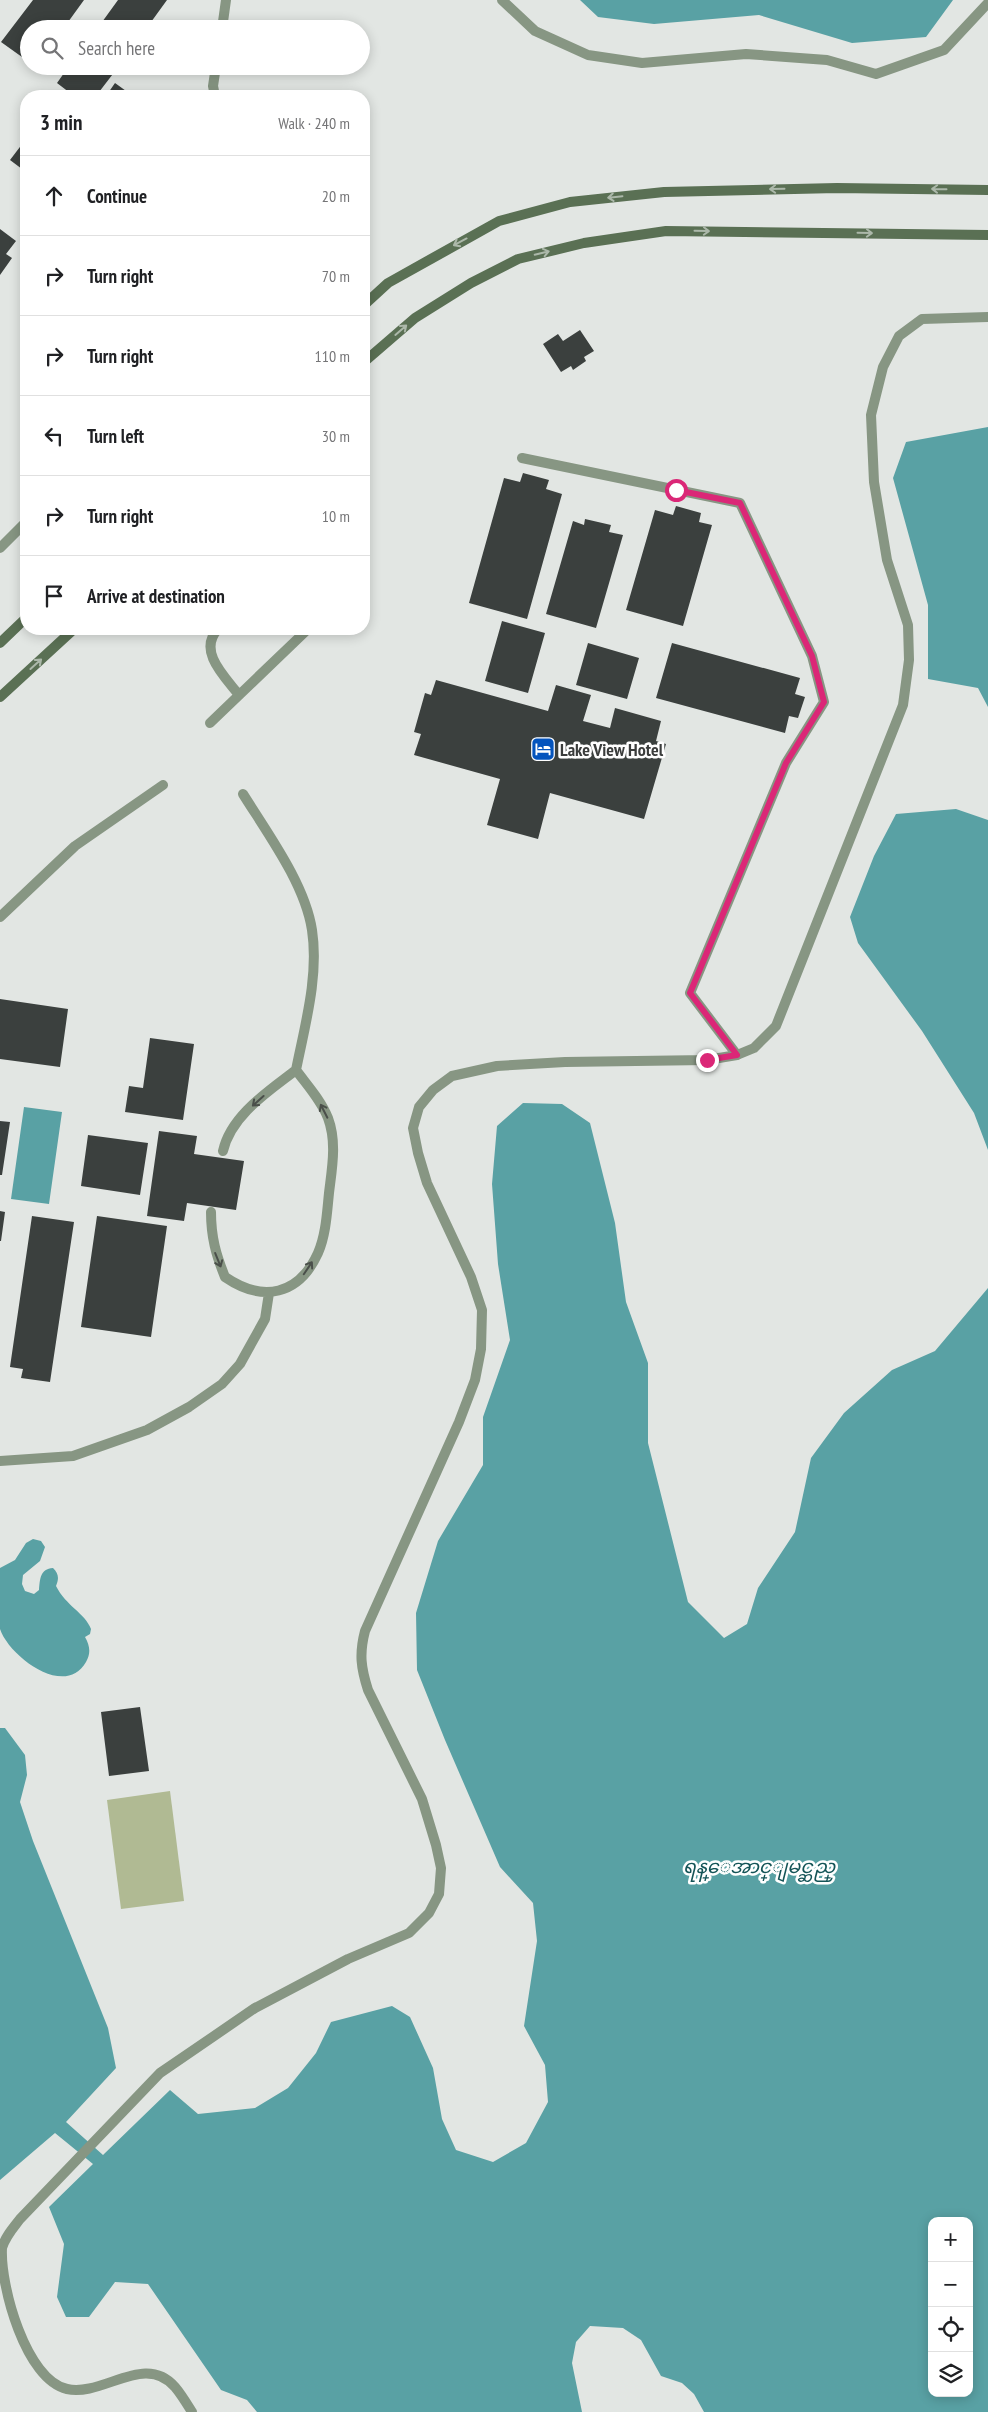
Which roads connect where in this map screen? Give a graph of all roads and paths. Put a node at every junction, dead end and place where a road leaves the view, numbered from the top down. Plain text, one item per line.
1 (226, 0) edge
2 (502, 0) edge
3 (988, 2) edge
4 (223, 20) edge
5 (214, 75) edge
6 (213, 90) edge
7 (988, 190) edge
8 (988, 236) edge
9 (370, 299) edge
10 (988, 317) edge
11 (370, 357) edge
12 (522, 458) dead end
13 (20, 528) edge
14 (0, 548) edge
15 (20, 624) edge
16 (67, 635) edge
17 (215, 635) edge
18 (302, 635) edge
19 (0, 643) edge
20 (239, 695) junction
21 (0, 697) edge
22 (210, 723) dead end
23 (162, 785) dead end
24 (243, 794) dead end
25 (0, 917) edge
26 (737, 1055) junction
27 (296, 1070) junction
28 (223, 1150) dead end
29 (211, 1212) dead end
30 (269, 1293) junction
31 (0, 1461) edge
32 (192, 2412) edge

1 - 4 street
2 - 3 street
5 - 6 street
7 -> 9 main road
11 -> 8 main road
10 - 26 street
12 - 26 street
13 - 14 street
15 - 19 main road
21 -> 16 main road
17 - 20 street
18 - 20 street
20 - 22 street
23 - 25 street
24 - 27 street
26 - 32 street
27 -> 28 street
30 -> 27 street
29 -> 30 street
30 - 31 street

